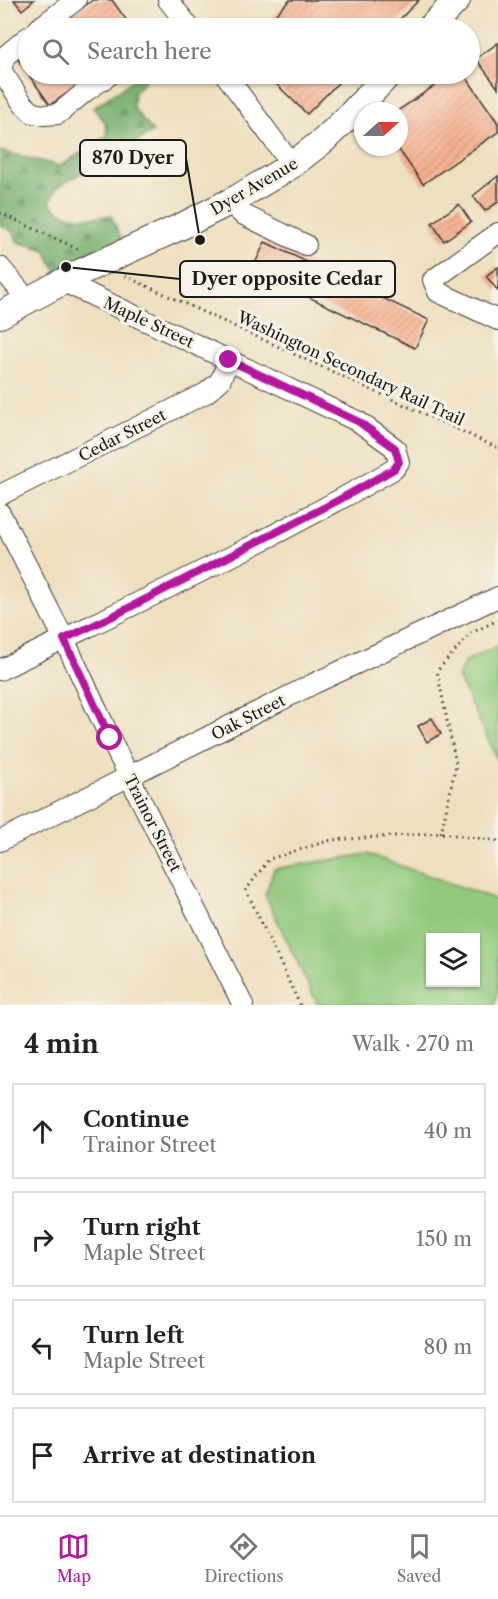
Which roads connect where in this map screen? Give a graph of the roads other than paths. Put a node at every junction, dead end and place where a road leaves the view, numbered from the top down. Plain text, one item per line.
1 (76, 0) edge
2 (168, 0) edge
3 (457, 0) edge
4 (52, 18) edge
5 (177, 18) edge
6 (439, 18) edge
7 (18, 45) edge
8 (96, 84) edge
9 (232, 84) edge
10 (380, 84) edge
11 (292, 165) junction
12 (229, 202) junction
13 (498, 233) edge
14 (306, 245) dead end
15 (3, 274) edge
16 (64, 282) junction
17 (28, 300) junction
18 (0, 315) edge
19 (498, 320) edge
20 (229, 360) junction
21 (0, 495) edge
22 (0, 513) edge
23 (498, 597) edge
24 (64, 639) junction
25 (0, 670) edge
26 (130, 777) junction
27 (0, 841) edge
28 (243, 1005) edge

1 - 4 street
2 - 5 street
3 - 6 main road
7 - 8 street
9 - 11 street
10 - 11 main road, Dyer Avenue
11 - 12 main road, Dyer Avenue
12 - 14 street
12 - 16 main road, Dyer Avenue
13 - 19 street
15 - 17 street
16 - 17 main road, Dyer Avenue
16 - 20 street, Maple Street
17 - 18 main road, Dyer Avenue
20 - 21 street, Cedar Street
20 - 24 street, Maple Street
22 - 24 street, Trainor Street
23 - 26 street, Oak Street
24 - 25 street, Maple Street
24 - 26 street, Trainor Street
26 - 27 street, Oak Street
26 - 28 street, Trainor Street

